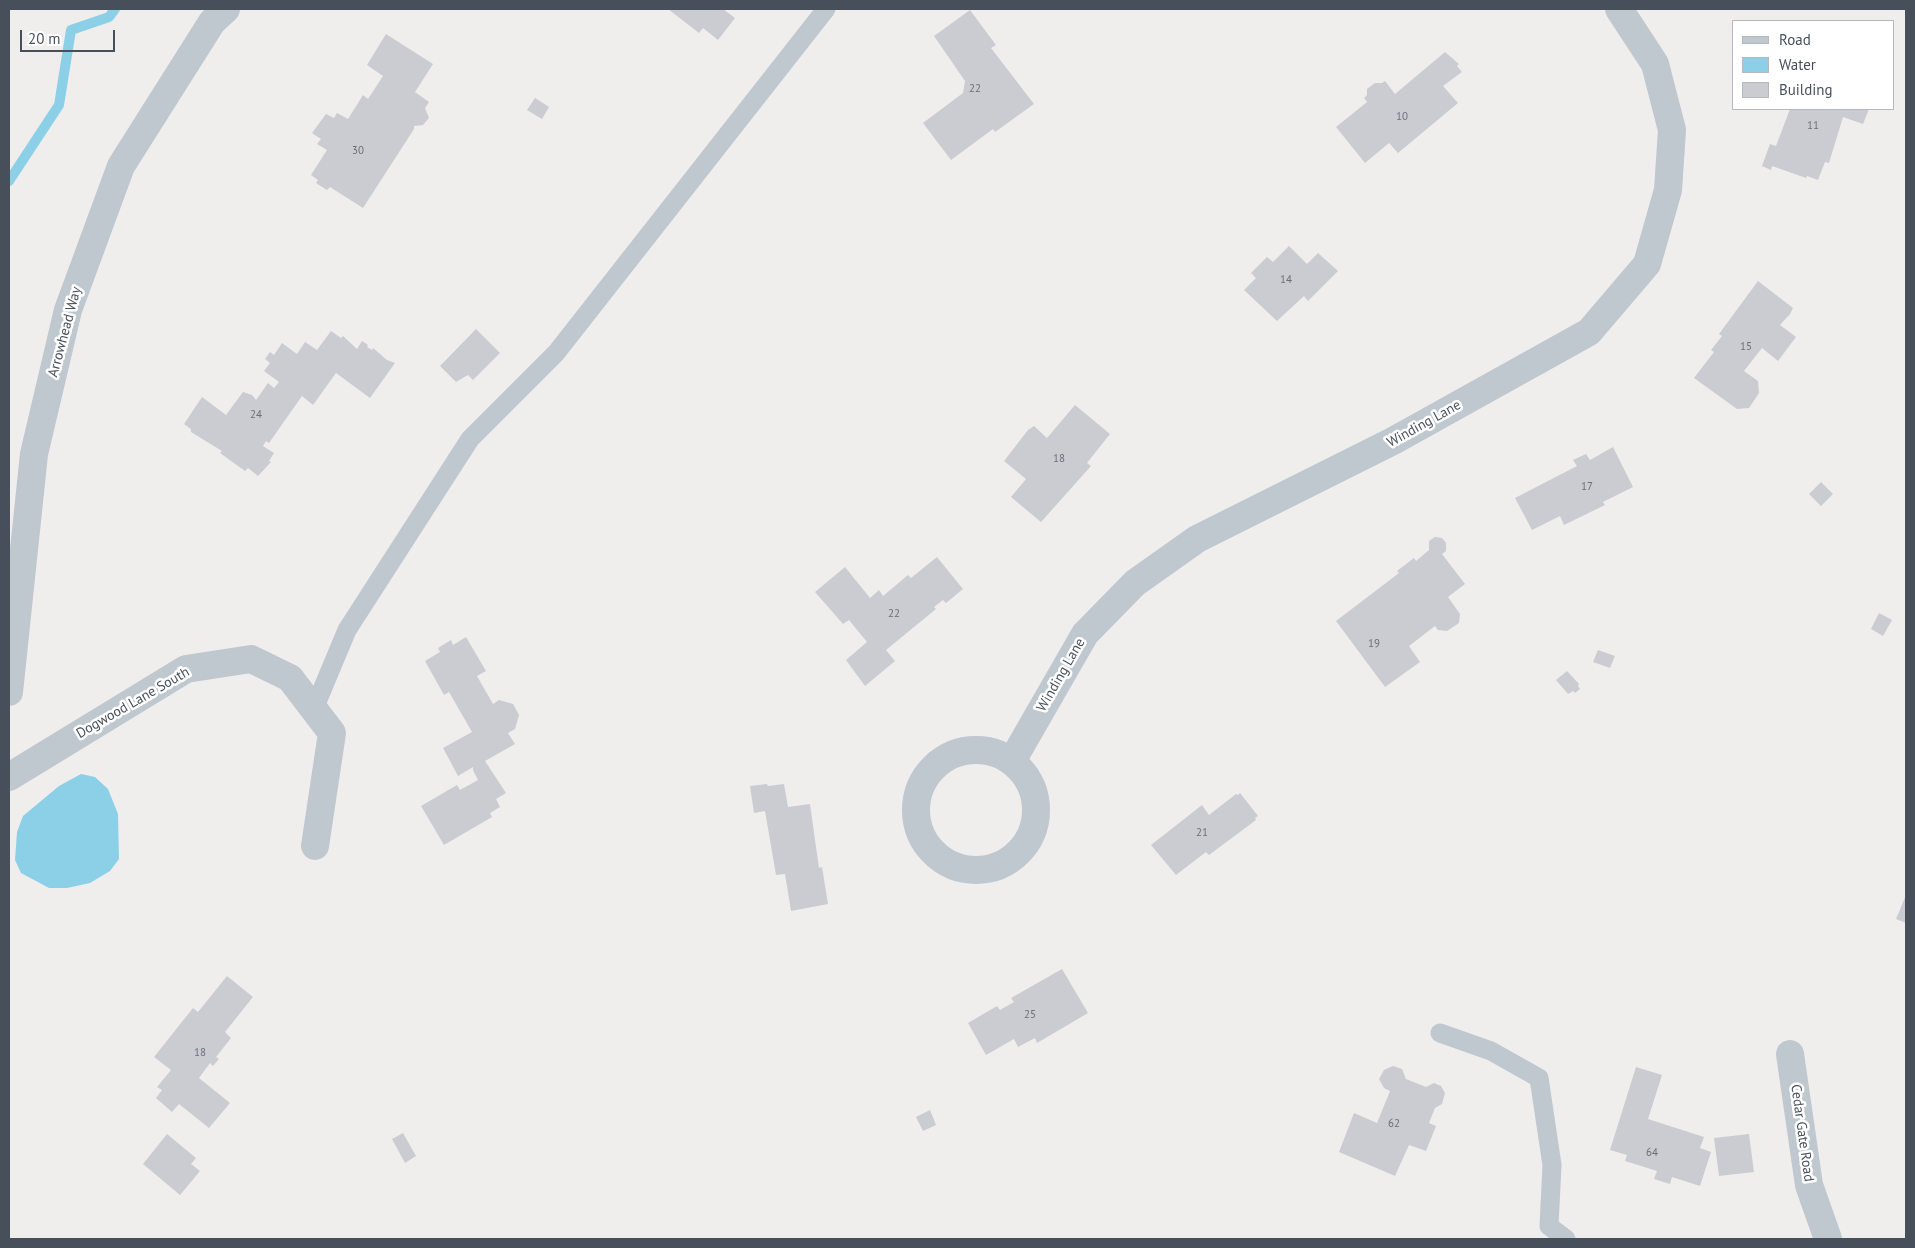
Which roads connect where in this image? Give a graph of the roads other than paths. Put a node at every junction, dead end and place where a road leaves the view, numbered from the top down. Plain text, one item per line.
1 (226, 9) edge
2 (826, 9) edge
3 (1619, 9) edge
4 (9, 692) edge
5 (314, 709) junction
6 (1012, 762) junction
7 (9, 777) edge
8 (315, 846) dead end
9 (1440, 1033) dead end
10 (1790, 1054) dead end
11 (1566, 1239) edge
12 (1828, 1239) edge

1 - 4 street, Arrowhead Way
2 - 5 lane
3 - 6 street, Winding Lane
5 - 7 street, Dogwood Lane South
5 - 8 street, Dogwood Lane South
6 - 6 street
9 - 11 lane
10 - 12 street, Cedar Gate Road

